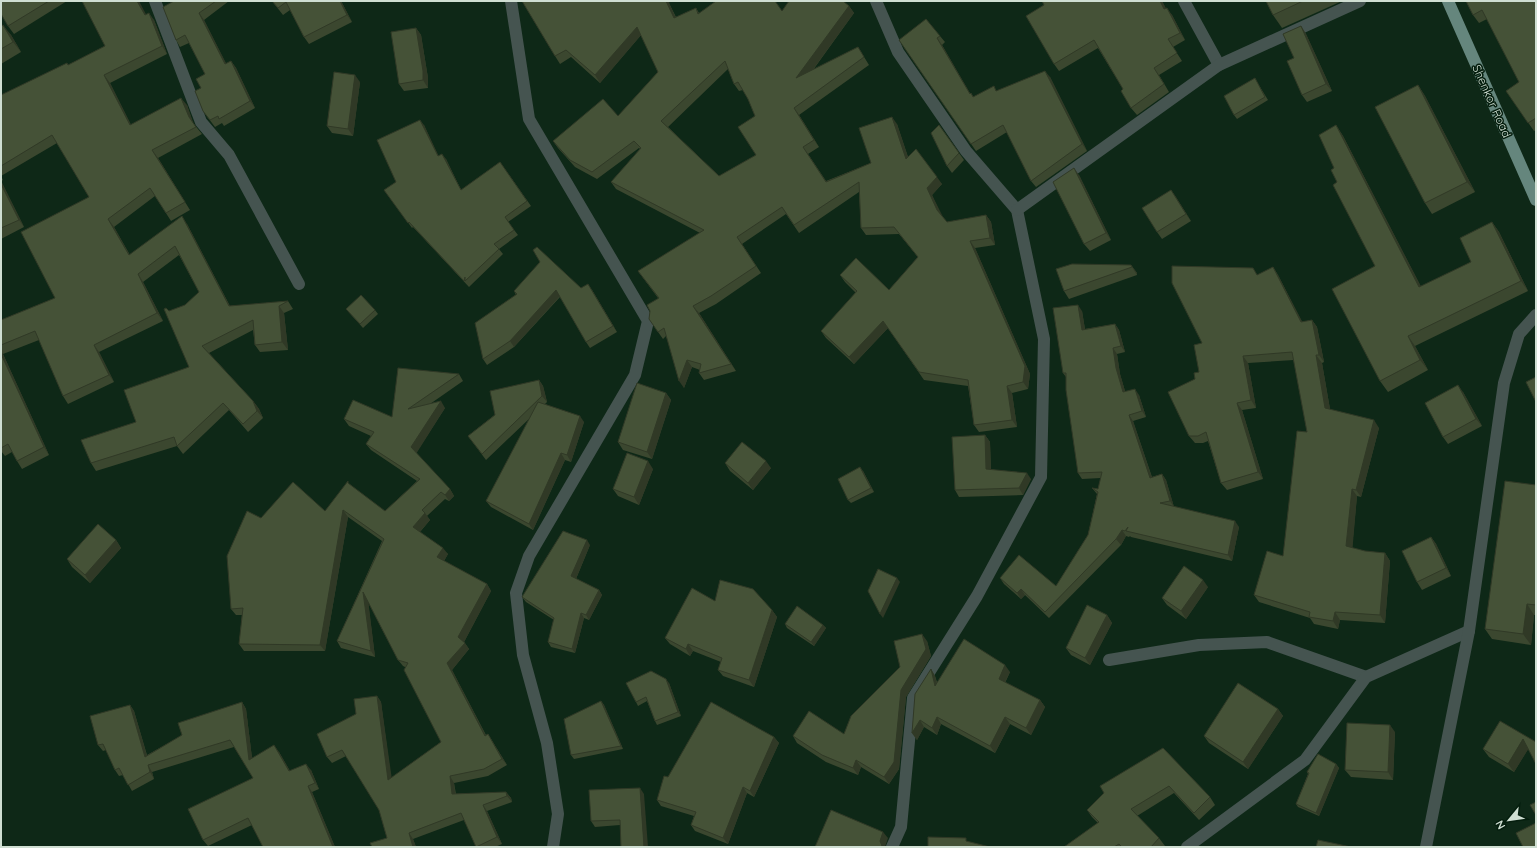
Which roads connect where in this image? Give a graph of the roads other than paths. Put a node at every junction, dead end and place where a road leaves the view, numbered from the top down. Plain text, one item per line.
1 (155, 1) edge
2 (511, 1) edge
3 (876, 1) edge
4 (1184, 1) edge
5 (1360, 1) edge
6 (1448, 1) edge
7 (1219, 65) junction
8 (1536, 200) edge
9 (1017, 210) junction
10 (298, 284) dead end
11 (1536, 314) edge
12 (1469, 631) junction
13 (1109, 660) dead end
14 (1366, 677) junction
15 (553, 847) edge
16 (892, 847) edge
17 (1187, 847) edge
18 (1426, 847) edge

1 - 10 street
2 - 15 street
3 - 9 street
4 - 7 street
5 - 7 street
6 - 8 main road, Shenkor Road
7 - 9 street
9 - 16 street
11 - 12 street
12 - 14 street
12 - 18 street
13 - 14 street
14 - 17 street

